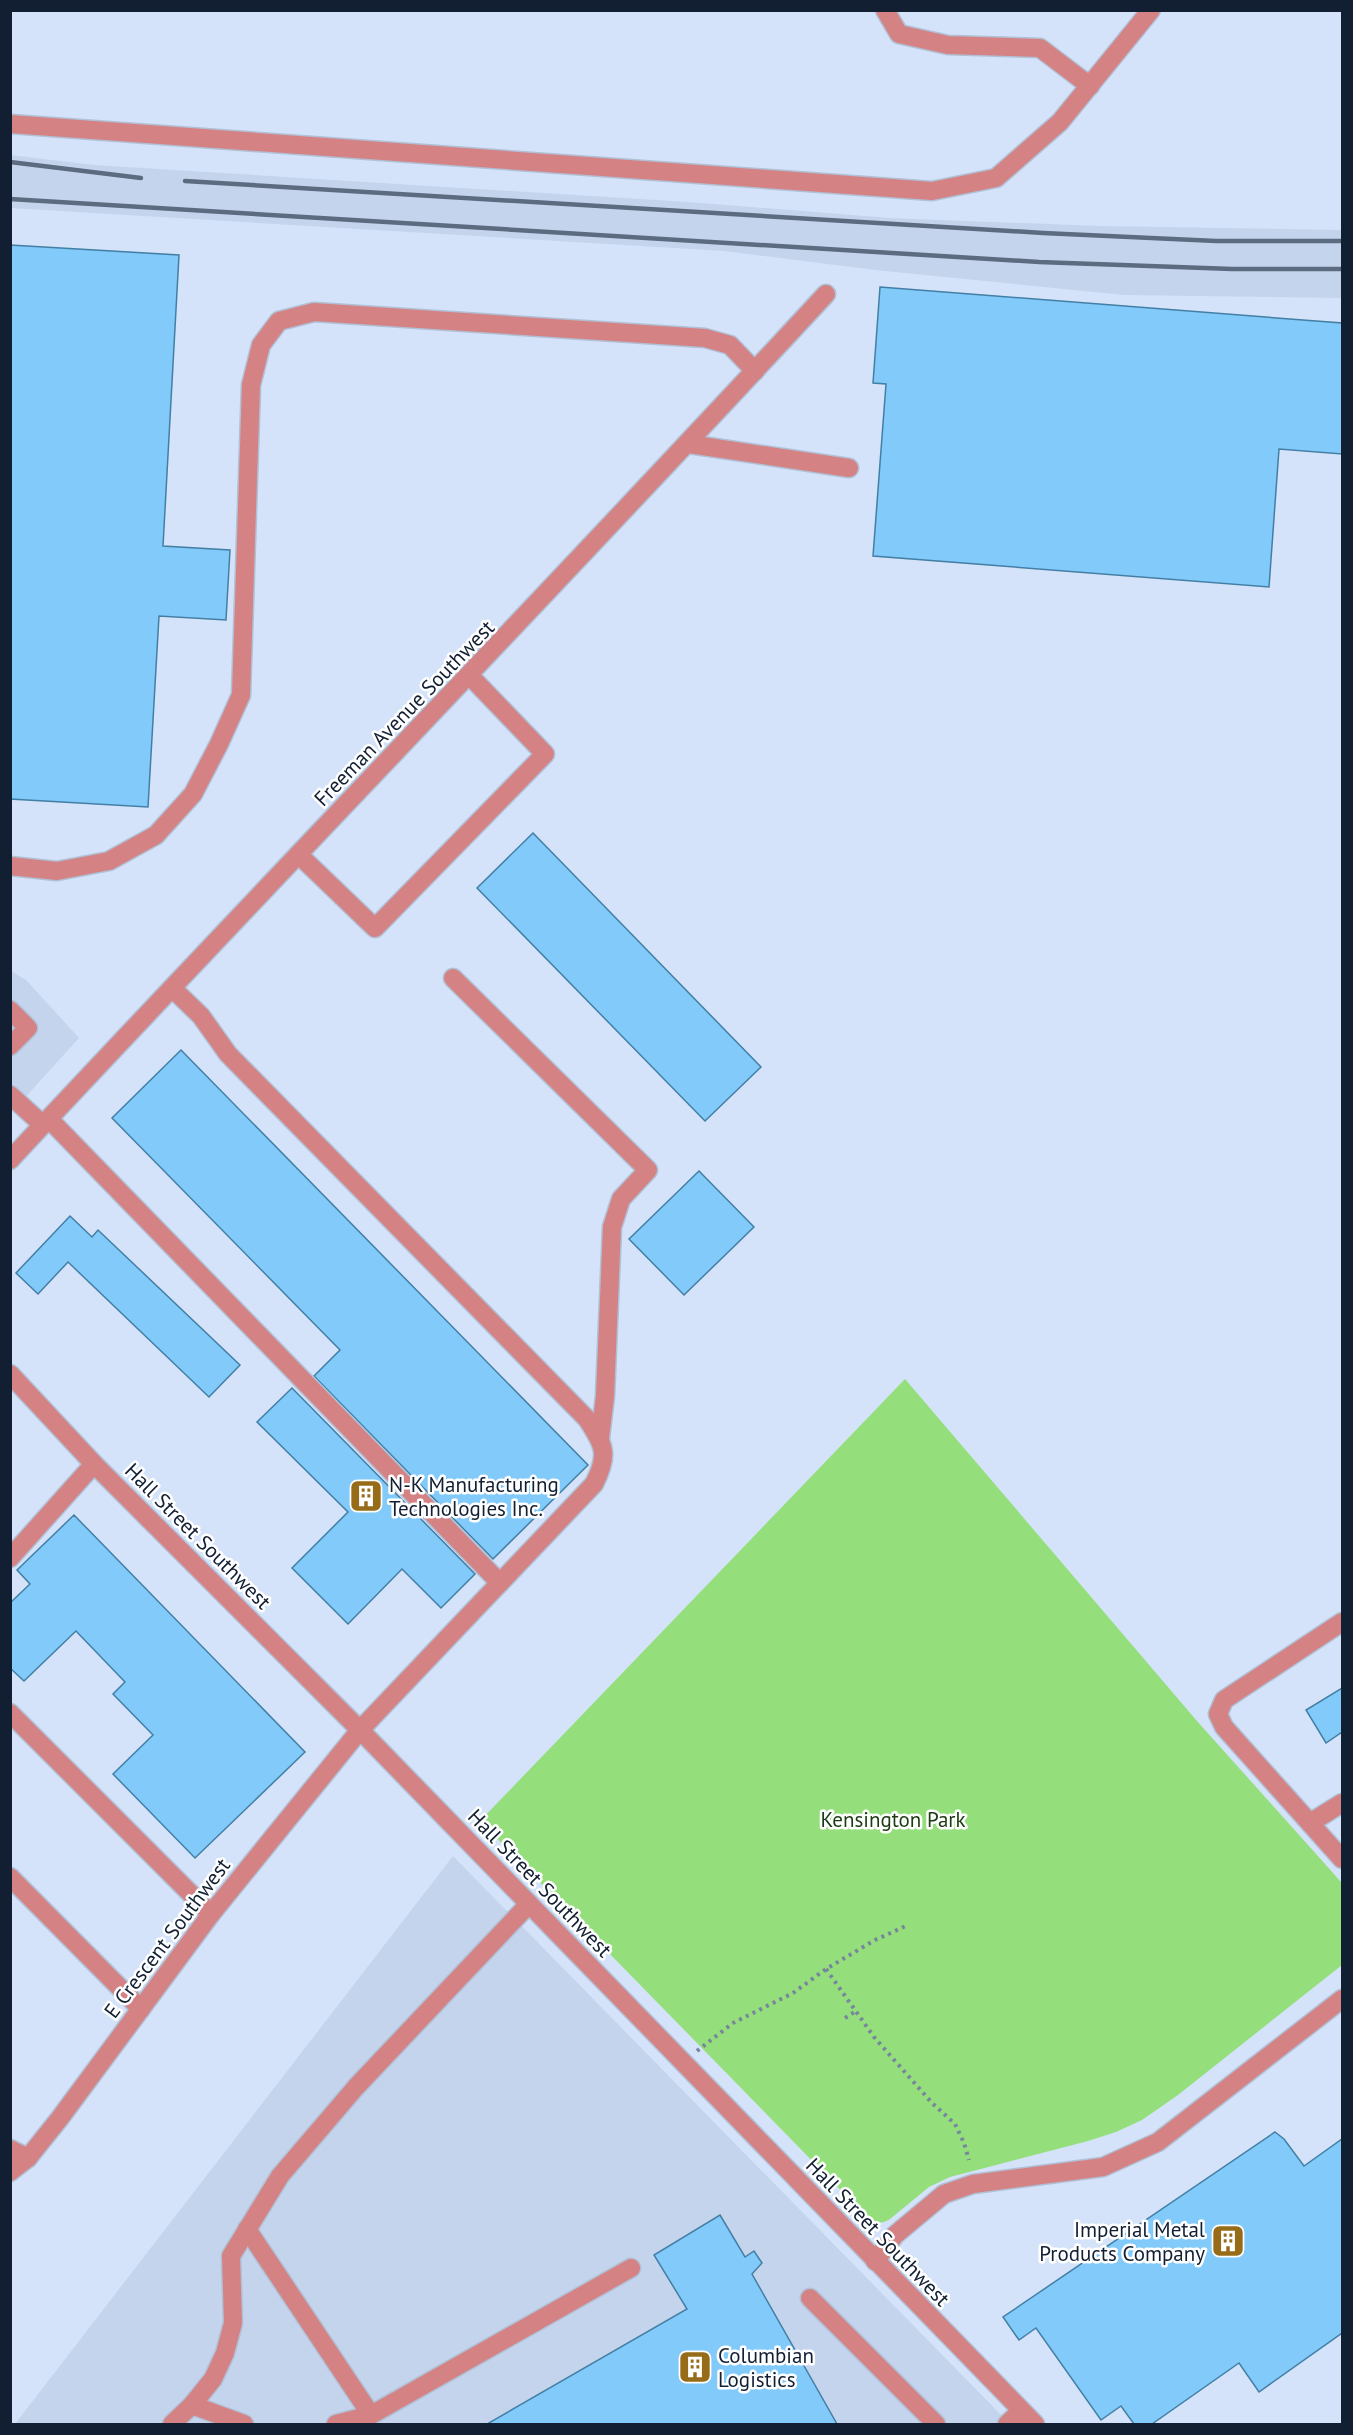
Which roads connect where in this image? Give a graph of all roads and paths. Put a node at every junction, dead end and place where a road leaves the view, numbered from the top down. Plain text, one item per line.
1 (885, 10) edge
2 (1150, 11) edge
3 (1089, 86) junction
4 (10, 124) edge
5 (826, 294) dead end
6 (755, 372) junction
7 (689, 444) junction
8 (849, 468) dead end
9 (470, 676) junction
10 (300, 855) junction
11 (10, 866) edge
12 (453, 978) dead end
13 (172, 987) junction
14 (10, 1010) edge
15 (10, 1046) edge
16 (10, 1095) edge
17 (46, 1122) junction
18 (10, 1160) edge
19 (10, 1374) edge
20 (600, 1438) junction
21 (94, 1464) junction
22 (10, 1558) edge
23 (500, 1583) junction
24 (1342, 1622) edge
25 (10, 1713) edge
26 (360, 1730) junction
27 (1342, 1803) edge
28 (1310, 1823) junction
29 (1342, 1859) edge
30 (10, 1878) edge
31 (529, 1904) junction
32 (211, 1914) junction
33 (908, 1925) dead end
34 (826, 1969) junction
35 (1342, 1999) edge
36 (141, 2009) junction
37 (856, 2011) junction
38 (845, 2018) dead end
39 (690, 2057) dead end
40 (10, 2149) edge
41 (28, 2158) junction
42 (969, 2160) dead end
43 (10, 2172) edge
44 (247, 2229) junction
45 (875, 2261) junction
46 (631, 2268) dead end
47 (810, 2298) dead end
48 (192, 2405) junction
49 (1021, 2411) junction
50 (371, 2415) junction
51 (172, 2424) edge
52 (244, 2424) edge
53 (336, 2424) edge
54 (936, 2424) edge
55 (1007, 2424) edge
56 (1035, 2424) edge

1 - 3 street
2 - 3 street
3 - 4 street
5 - 6 street, Freeman Avenue Southwest
6 - 7 street, Freeman Avenue Southwest
6 - 11 street
7 - 8 street
7 - 9 street, Freeman Avenue Southwest
9 - 10 street, Freeman Avenue Southwest
9 - 10 street
10 - 13 street, Freeman Avenue Southwest
12 - 20 street, E Crescent Southwest
13 - 17 street, Freeman Avenue Southwest
13 - 20 street
14 - 15 street
16 - 17 street
17 - 18 street, Freeman Avenue Southwest
17 - 23 street
19 - 21 street, Hall Street Southwest
20 - 23 street, E Crescent Southwest
21 - 22 street
21 - 26 street, Hall Street Southwest
23 - 26 street, E Crescent Southwest
24 - 28 street
25 - 32 street
26 - 31 street, Hall Street Southwest
26 - 32 street, E Crescent Southwest
27 - 28 street
28 - 29 street
30 - 36 street
31 - 44 street
31 - 45 street, Hall Street Southwest
32 - 36 street, E Crescent Southwest
33 - 34 path
34 - 37 path
34 - 39 path
35 - 45 street
36 - 41 street, E Crescent Southwest
37 - 38 path
37 - 42 path
40 - 41 street
41 - 43 street, E Crescent Southwest
44 - 48 street
44 - 50 street
45 - 49 street, Hall Street Southwest
46 - 50 street
47 - 54 street
48 - 51 street
48 - 52 street
49 - 55 street
49 - 56 street, Hall Street Southwest
50 - 53 street

